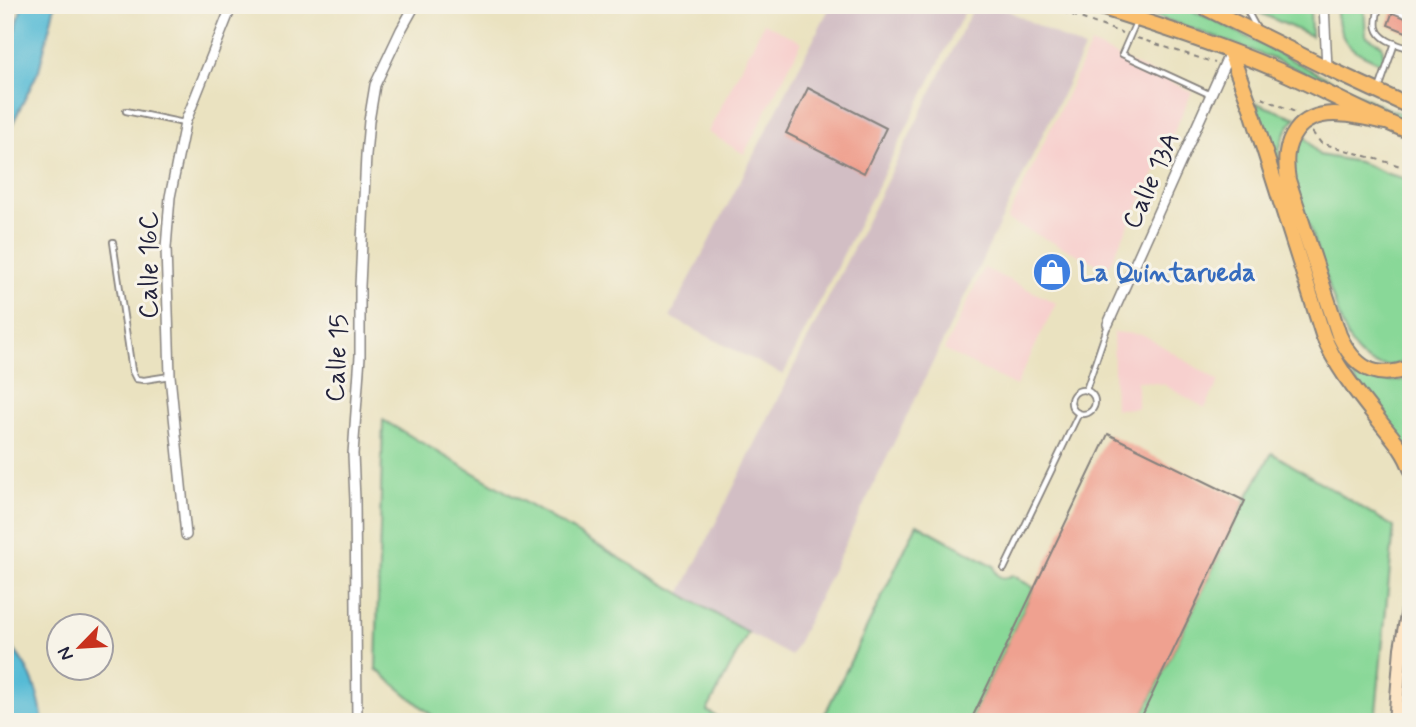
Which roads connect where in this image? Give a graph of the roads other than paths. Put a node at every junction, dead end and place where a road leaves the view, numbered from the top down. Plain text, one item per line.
1 (232, 5) edge
2 (415, 5) edge
3 (1094, 5) edge
4 (1200, 5) edge
5 (1244, 5) edge
6 (1324, 5) edge
7 (1380, 5) edge
8 (1411, 17) edge
9 (1137, 20) junction
10 (1261, 36) junction
11 (1395, 43) junction
12 (1411, 49) edge
13 (1230, 52) junction
14 (1327, 68) junction
15 (1378, 93) junction
16 (1211, 95) junction
17 (1411, 107) edge
18 (126, 111) dead end
19 (1385, 122) junction
20 (185, 123) junction
21 (1411, 132) edge
22 (113, 242) dead end
23 (1108, 324) joint
24 (1411, 367) edge
25 (170, 376) junction
26 (1086, 390) junction
27 (1079, 413) junction
28 (1411, 469) edge
29 (186, 535) dead end
30 (1004, 569) dead end
31 (1411, 593) edge
32 (357, 722) edge
33 (1395, 722) edge

1 - 20 street, Calle 16C
2 - 32 street, Calle 15
3 - 9 main road
4 - 10 main road
5 - 10 lane
6 - 14 street
7 - 8 lane
7 - 11 lane
9 - 13 main road
9 - 16 lane
10 - 14 main road
11 - 12 lane
11 - 15 lane
13 - 16 street, Calle 13A
13 - 19 main road
13 - 28 main road
14 - 15 main road
15 - 17 main road
16 - 23 street, Calle 13A
18 - 20 lane
19 - 21 main road
19 - 24 main road
20 - 25 street, Calle 16C
22 - 25 lane
23 - 26 lane
25 - 29 street, Calle 16C
26 - 27 lane
26 - 27 lane
27 - 30 lane
31 - 33 main road

